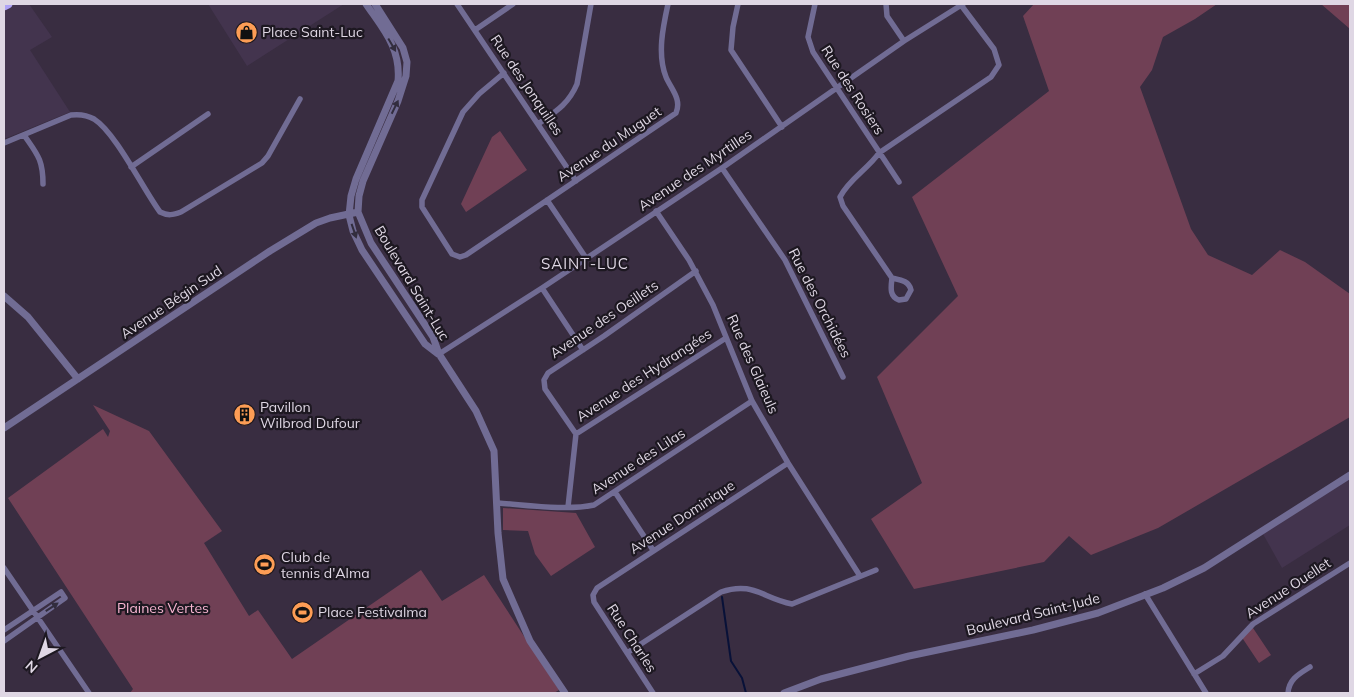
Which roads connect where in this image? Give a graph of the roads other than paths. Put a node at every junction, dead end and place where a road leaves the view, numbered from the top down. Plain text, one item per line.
1 (8, 4) edge
2 (366, 4) edge
3 (374, 4) edge
4 (457, 4) edge
5 (513, 4) edge
6 (591, 4) edge
7 (668, 4) edge
8 (738, 4) edge
9 (814, 4) edge
10 (886, 4) edge
11 (962, 4) edge
12 (4, 6) edge
13 (475, 30) junction
14 (904, 41) junction
15 (504, 73) junction
16 (837, 89) junction
17 (300, 100) dead end
18 (208, 114) dead end
19 (538, 124) junction
20 (782, 127) junction
21 (24, 135) junction
22 (4, 143) edge
23 (879, 153) junction
24 (130, 167) junction
25 (722, 168) junction
26 (576, 181) junction
27 (899, 182) dead end
28 (43, 184) dead end
29 (547, 200) junction
30 (656, 211) junction
31 (358, 212) junction
32 (349, 215) junction
33 (586, 258) junction
34 (696, 271) junction
35 (892, 278) dead end
36 (542, 288) junction
37 (4, 296) edge
38 (726, 338) junction
39 (583, 350) junction
40 (439, 354) junction
41 (843, 377) dead end
42 (78, 379) junction
43 (752, 400) junction
44 (4, 428) edge
45 (576, 434) junction
46 (788, 464) junction
47 (1350, 475) edge
48 (615, 492) junction
49 (498, 503) junction
50 (568, 507) junction
51 (653, 550) junction
52 (1350, 563) edge
53 (4, 568) edge
54 (876, 570) dead end
55 (860, 576) junction
56 (1145, 594) junction
57 (593, 595) joint
58 (32, 610) junction
59 (37, 617) junction
60 (4, 630) edge
61 (4, 641) edge
62 (627, 653) junction
63 (1310, 667) dead end
64 (1194, 674) junction
65 (89, 693) edge
66 (565, 693) edge
67 (653, 693) edge
68 (784, 693) edge
69 (1206, 693) edge
70 (1288, 693) edge

1 - 12 main road
2 -> 32 street, Boulevard Saint-Luc
31 -> 3 street, Boulevard Saint-Luc
4 - 13 street, Rue des Jonquilles
5 - 13 street
6 - 19 street
7 - 26 street, Avenue du Muguet
8 - 20 street
9 - 16 street, Rue des Rosiers
10 - 14 street
11 - 14 street, Avenue des Myrtilles
11 - 23 street
13 - 15 street, Rue des Jonquilles
14 - 16 street, Avenue des Myrtilles
15 - 19 street, Rue des Jonquilles
15 - 29 street, Avenue du Muguet
16 - 20 street, Avenue des Myrtilles
16 - 23 street, Rue des Rosiers
17 - 24 street
18 - 24 street
19 - 26 street, Rue des Jonquilles
20 - 25 street, Avenue des Myrtilles
21 - 22 street
21 - 24 street
21 - 28 street
23 - 27 street, Rue des Rosiers
23 - 35 street
25 - 30 street, Avenue des Myrtilles
25 - 41 street, Rue des Orchidées
26 - 29 street, Avenue du Muguet
29 - 33 street
30 - 33 street, Avenue des Myrtilles
30 - 34 street, Rue des Glaieuls
31 - 32 street, Avenue Bégin Sud
31 - 40 street, Boulevard Saint-Luc
32 -> 40 street, Boulevard Saint-Luc
32 - 42 street, Avenue Bégin Sud
33 - 36 street, Avenue des Myrtilles
34 - 38 street, Rue des Glaieuls
34 - 39 street, Avenue des Oeillets
36 - 39 street
36 - 40 street, Avenue des Myrtilles
37 - 42 street
38 - 43 street, Rue des Glaieuls
38 - 45 street, Avenue des Hydrangées
39 - 45 street, Avenue des Oeillets
40 - 49 street, Boulevard Saint-Luc
42 - 44 street, Avenue Bégin Sud
43 - 46 street, Rue des Glaieuls
43 - 48 street, Avenue des Lilas
45 - 50 street
46 - 51 street, Avenue Dominique
46 - 55 street, Rue des Glaieuls
47 - 56 street, Boulevard Saint-Jude
48 - 50 street, Avenue des Lilas
48 - 51 street
49 - 50 street, Avenue des Lilas
49 - 66 street, Boulevard Saint-Luc
51 - 57 street, Avenue Dominique
52 - 64 street, Avenue Ouellet
53 - 58 street
54 - 55 street
55 - 62 street
56 - 64 street
56 - 68 street, Boulevard Saint-Jude
57 - 62 street, Rue Charles
58 - 59 street
59 -> 58 street
58 - 60 street
59 - 61 street
59 - 65 street
62 - 67 street, Rue Charles
63 - 70 street
64 - 69 street

